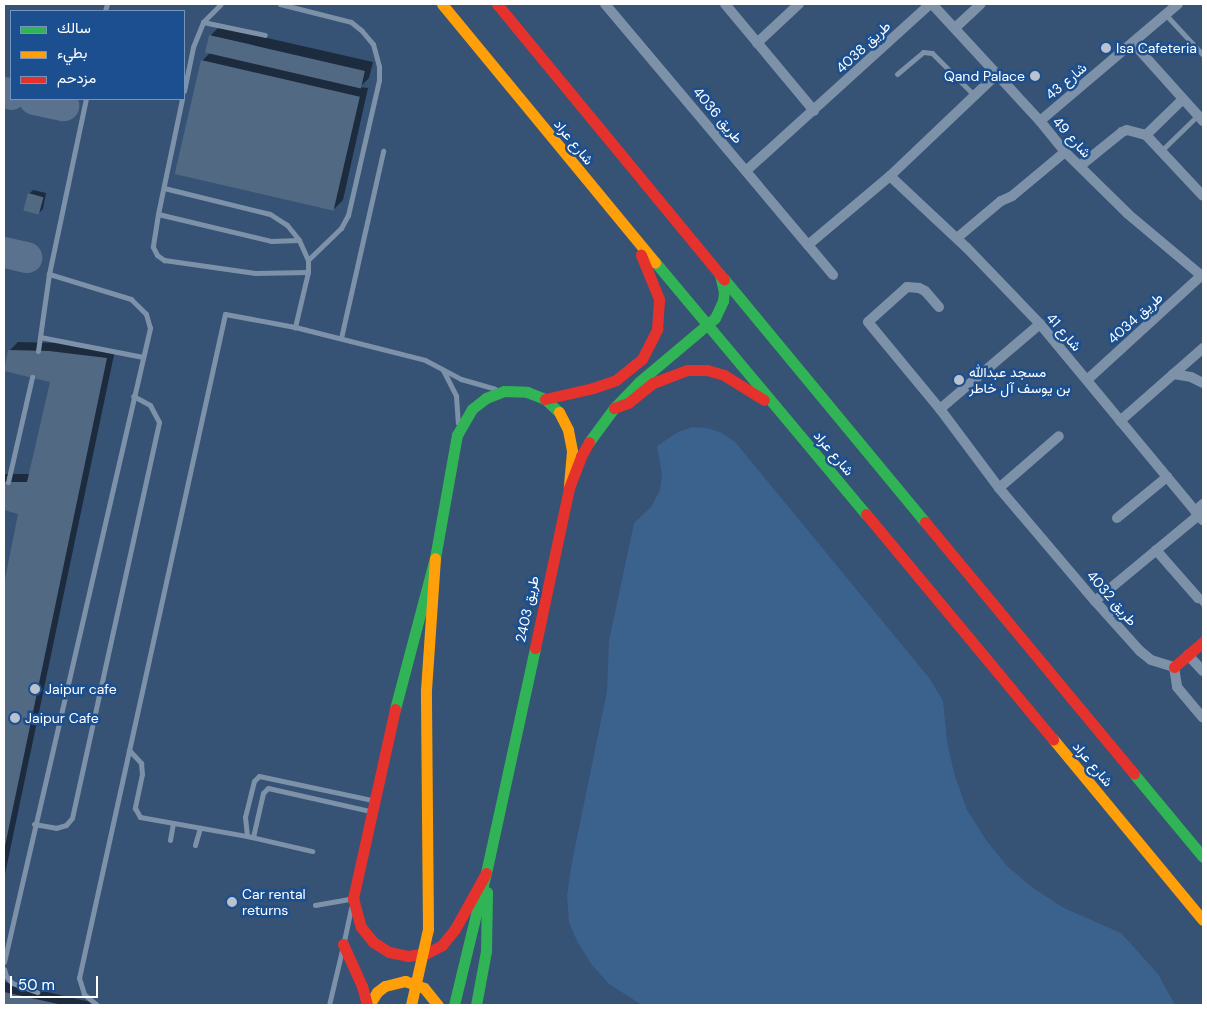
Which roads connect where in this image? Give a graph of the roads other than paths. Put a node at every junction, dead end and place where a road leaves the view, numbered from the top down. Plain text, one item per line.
1 (221, 4) edge
2 (280, 4) edge
3 (442, 4) edge
4 (497, 4) edge
5 (605, 4) edge
6 (725, 4) edge
7 (799, 4) edge
8 (931, 4) edge
9 (980, 4) edge
10 (1178, 4) edge
11 (1166, 15) junction
12 (203, 22) junction
13 (955, 28) junction
14 (265, 35) dead end
15 (757, 43) junction
16 (1133, 43) junction
17 (1203, 55) edge
18 (897, 74) dead end
19 (996, 75) junction
20 (185, 86) edge
21 (974, 96) junction
22 (86, 100) edge
23 (182, 100) edge
24 (1182, 100) junction
25 (814, 111) junction
26 (1201, 118) edge
27 (1040, 121) junction
28 (1146, 135) junction
29 (383, 151) dead end
30 (1161, 151) junction
31 (1065, 152) junction
32 (1080, 166) junction
33 (747, 170) junction
34 (890, 176) junction
35 (164, 188) junction
36 (1203, 196) edge
37 (158, 214) junction
38 (620, 221) junction
39 (957, 238) junction
40 (299, 240) junction
41 (808, 245) junction
42 (308, 260) junction
43 (308, 272) junction
44 (49, 274) junction
45 (720, 274) junction
46 (833, 276) dead end
47 (1202, 277) edge
48 (939, 307) dead end
49 (708, 324) junction
50 (1040, 324) junction
51 (295, 327) junction
52 (40, 337) junction
53 (341, 338) junction
54 (1203, 348) edge
55 (38, 351) dead end
56 (143, 357) junction
57 (442, 367) junction
58 (1173, 374) junction
59 (32, 377) dead end
60 (1087, 380) junction
61 (1203, 383) edge
62 (504, 391) junction
63 (133, 396) junction
64 (546, 400) junction
65 (614, 408) junction
66 (778, 409) junction
67 (940, 409) junction
68 (1120, 421) junction
69 (457, 435) junction
70 (1059, 436) dead end
71 (1166, 477) junction
72 (8, 482) dead end
73 (568, 488) junction
74 (999, 488) junction
75 (1203, 504) edge
76 (1199, 516) edge
77 (1117, 518) dead end
78 (1156, 550) junction
79 (435, 558) junction
80 (1095, 601) junction
81 (1201, 601) edge
82 (1203, 642) edge
83 (1188, 655) junction
84 (1174, 667) junction
85 (1203, 671) edge
86 (1203, 718) edge
87 (130, 750) junction
88 (374, 806) junction
89 (173, 823) junction
90 (34, 824) junction
91 (200, 828) junction
92 (250, 837) junction
93 (170, 840) dead end
94 (195, 845) dead end
95 (312, 852) dead end
96 (1203, 857) edge
97 (486, 872) junction
98 (353, 898) junction
99 (315, 905) dead end
100 (1203, 920) edge
101 (343, 944) junction
102 (4, 962) edge
103 (4, 969) edge
104 (37, 992) dead end
105 (97, 1005) edge
106 (329, 1005) edge
107 (368, 1005) edge
108 (411, 1005) edge
109 (438, 1005) edge
110 (454, 1005) edge
111 (476, 1005) edge

1 - 12 lane
2 - 42 lane
3 - 38 main road, شارع عراد
4 - 45 main road, شارع عراد
5 - 33 street, طريق 4036
6 - 15 street
7 - 15 street
8 - 13 street, شارع 49
8 - 25 street, طريق 4038
9 - 13 street
10 - 11 street, شارع 43
11 - 16 street, شارع 43
11 - 17 lane
12 - 14 lane
12 - 20 lane
13 - 19 street, شارع 49
15 - 25 street
16 - 24 street
16 - 27 street, شارع 43
18 - 21 lane
19 - 21 street
19 - 27 street, شارع 49
21 - 34 street
22 - 44 lane
23 - 35 lane
24 - 26 street
24 - 28 street
25 - 33 street, طريق 4038
26 - 30 lane
27 - 31 street, شارع 49
28 - 30 street
28 - 32 street
29 - 53 lane
30 - 36 street
31 - 32 street, شارع 49
31 - 39 street
32 - 47 street, شارع 49
33 - 41 street, طريق 4036
34 - 39 street, شارع 41
34 - 41 street
35 - 37 lane
35 - 40 lane
37 - 40 lane
37 - 43 lane
38 - 49 main road, شارع عراد
38 - 64 main road
39 - 50 street, شارع 41
40 - 42 lane
41 - 46 street, طريق 4036
42 - 43 lane
43 - 51 lane
44 - 52 lane
44 - 56 lane
45 - 49 main road, طريق 2403
45 - 96 main road, شارع عراد
47 - 60 street, طريق 4034
48 - 67 street, طريق 4032
49 - 65 main road, طريق 2403
49 - 66 main road, شارع عراد
50 - 60 street, شارع 41
50 - 67 street
51 - 53 lane
51 - 87 lane
52 - 55 lane
52 - 56 lane
53 - 57 lane
54 - 58 street
56 - 63 lane
57 - 62 lane
57 - 69 lane
58 - 61 street
58 - 68 street
59 - 72 lane
60 - 68 street, شارع 41
62 - 64 main road
62 - 69 main road
63 - 90 lane
63 - 90 lane
64 - 73 main road
65 - 66 main road
65 - 73 main road, طريق 2403
66 - 100 main road, شارع عراد
67 - 74 street, طريق 4032
68 - 71 street, شارع 41
69 - 79 main road
70 - 74 street
71 - 76 street, شارع 41
71 - 77 street
73 - 97 main road, طريق 2403
74 - 80 street, طريق 4032
75 - 76 street
76 - 78 street
78 - 80 street
78 - 81 street
79 - 88 main road
79 - 108 main road, bridge
80 - 84 street, طريق 4032
82 - 83 main road
83 - 84 main road
83 - 85 street
84 - 86 street
87 - 89 lane
87 - 105 lane
88 - 92 lane
88 - 92 lane
88 - 98 main road
89 - 91 lane
89 - 93 lane
90 - 102 lane
91 - 92 lane
91 - 94 lane
92 - 95 lane
97 - 98 main road
97 - 110 main road, طريق 2403
97 - 111 main road
98 - 99 lane
98 - 101 lane
101 - 106 lane
101 - 107 main road
103 - 104 lane
107 - 109 main road

